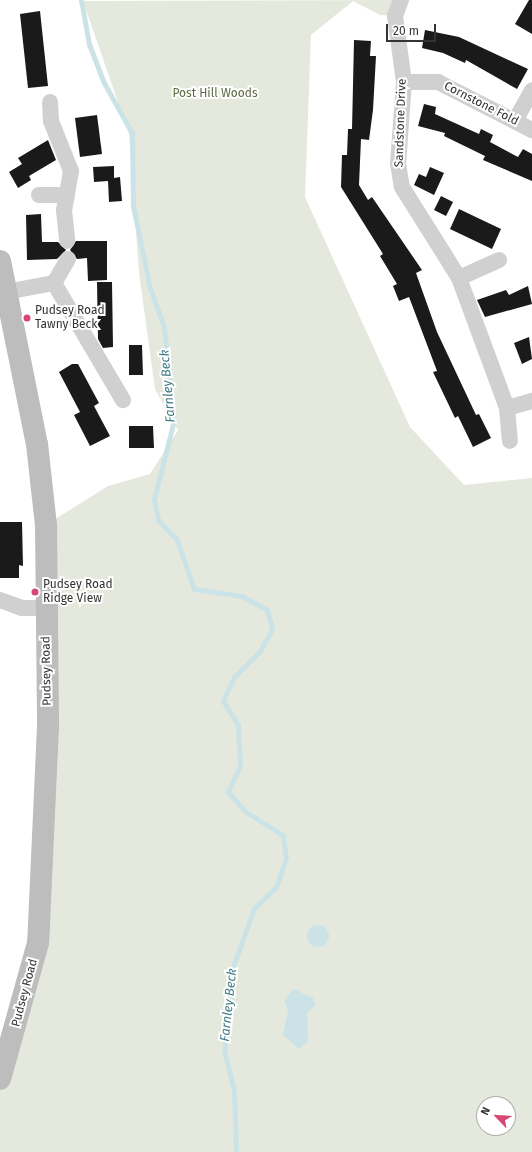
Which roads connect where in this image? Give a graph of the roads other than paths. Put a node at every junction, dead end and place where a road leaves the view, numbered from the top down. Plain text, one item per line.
1 (401, 0) edge
2 (404, 82) junction
3 (532, 90) edge
4 (50, 102) dead end
5 (514, 121) junction
6 (532, 130) edge
7 (38, 195) dead end
8 (67, 195) junction
9 (67, 242) dead end
10 (68, 259) dead end
11 (499, 260) dead end
12 (0, 261) edge
13 (459, 278) junction
14 (54, 283) junction
15 (6, 292) junction
16 (123, 400) dead end
17 (532, 401) edge
18 (507, 408) junction
19 (510, 441) dead end
20 (0, 600) edge
21 (46, 608) junction
22 (0, 1079) edge

1 - 2 street, Sandstone Drive
2 - 5 street, Cornstone Fold
2 - 13 street, Sandstone Drive
3 - 5 street
4 - 8 street
5 - 6 street, Cornstone Fold
7 - 8 street
8 - 9 street
10 - 14 street
11 - 13 street
12 - 15 main road, Pudsey Road
13 - 18 street, Sandstone Drive
14 - 15 street
14 - 16 street
15 - 21 main road, Pudsey Road
17 - 18 street
18 - 19 street, Sandstone Drive
20 - 21 street
21 - 22 main road, Pudsey Road

